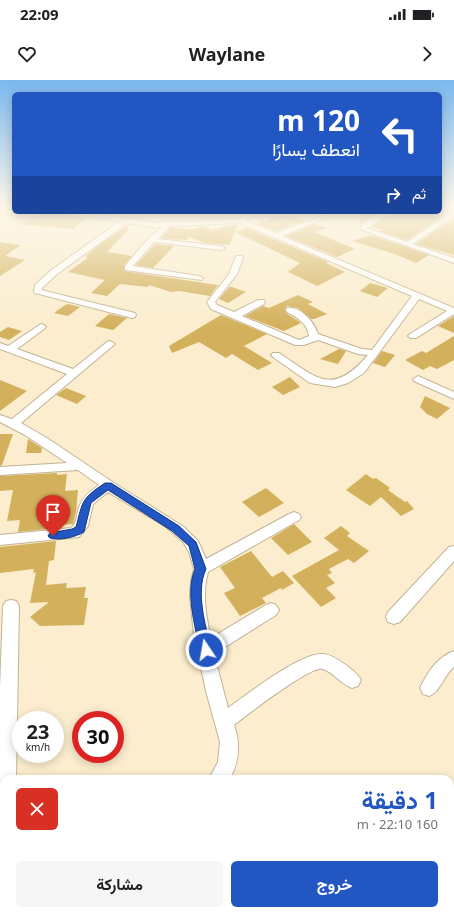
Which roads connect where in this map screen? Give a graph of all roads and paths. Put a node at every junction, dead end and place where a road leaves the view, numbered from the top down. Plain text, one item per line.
1 (87, 248) edge
2 (145, 248) edge
3 (304, 248) edge
4 (416, 248) edge
5 (239, 258) dead end
6 (454, 261) edge
7 (199, 278) dead end
8 (417, 296) junction
9 (261, 302) dead end
10 (290, 310) dead end
11 (454, 311) edge
12 (132, 314) dead end
13 (234, 316) junction
14 (41, 327) dead end
15 (413, 336) dead end
16 (314, 337) junction
17 (110, 344) dead end
18 (0, 346) edge
19 (10, 349) junction
20 (375, 353) junction
21 (276, 355) dead end
22 (74, 373) junction
23 (418, 379) dead end
24 (454, 396) edge
25 (7, 421) edge
26 (81, 466) junction
27 (0, 472) edge
28 (108, 486) junction
29 (294, 517) dead end
30 (0, 540) edge
31 (454, 551) edge
32 (200, 569) junction
33 (11, 606) dead end
34 (271, 610) dead end
35 (394, 617) dead end
36 (206, 650) junction
37 (454, 658) edge
38 (352, 680) dead end
39 (428, 688) dead end
40 (224, 722) junction
41 (6, 775) edge
42 (222, 775) edge

1 - 12 street
2 - 7 street
3 - 8 street
4 - 6 street
5 - 13 street
8 - 11 street
8 - 20 street
9 - 13 street
10 - 16 street
11 - 15 street
13 - 16 street
14 - 19 street
16 - 20 street
17 - 22 street
18 - 19 street
19 - 22 street
20 - 21 street
22 - 25 street
23 - 24 street
25 - 26 street
26 - 27 street
26 - 28 street
28 - 30 street
28 - 32 street
29 - 32 street
31 - 35 street
32 - 36 street
33 - 41 street
34 - 36 street
36 - 40 street
37 - 39 street
38 - 40 street
40 - 42 street

